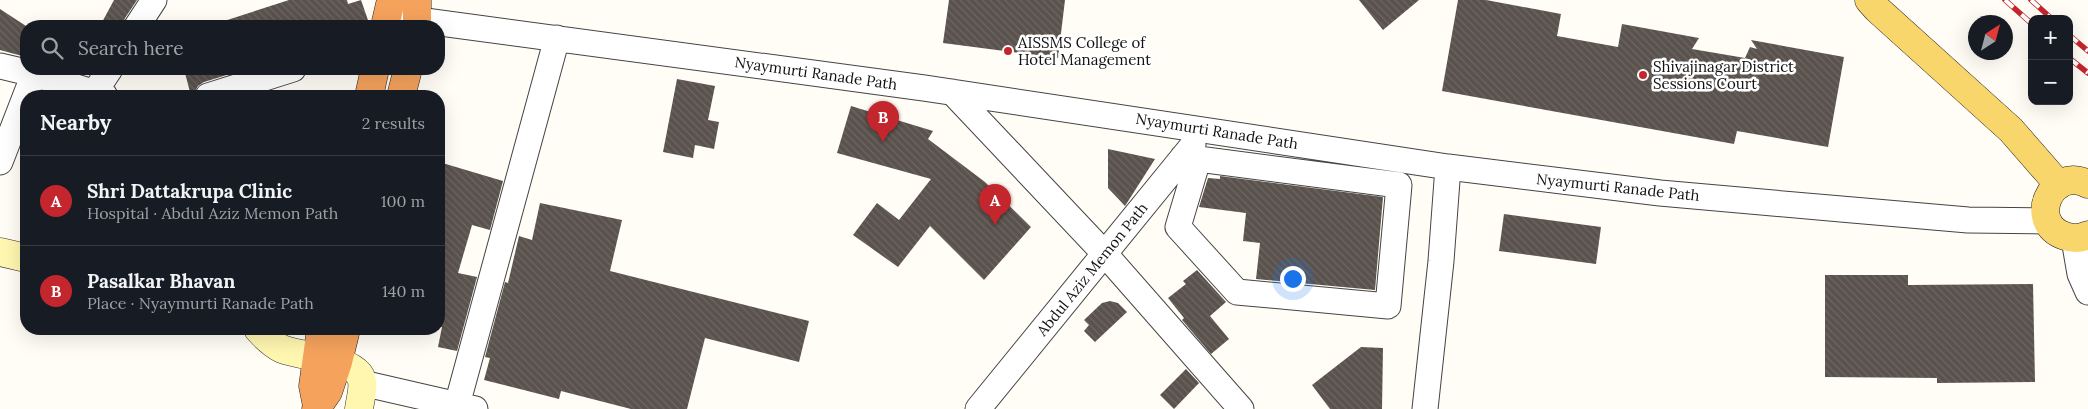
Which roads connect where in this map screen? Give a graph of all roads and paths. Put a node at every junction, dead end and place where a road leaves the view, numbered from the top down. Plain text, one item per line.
1 (154, 0) edge
2 (391, 0) edge
3 (396, 0) edge
4 (1870, 0) edge
5 (417, 15) edge
6 (141, 20) edge
7 (386, 20) edge
8 (557, 38) junction
9 (0, 66) edge
10 (20, 71) edge
11 (34, 75) edge
12 (37, 75) edge
13 (108, 75) edge
14 (274, 75) edge
15 (374, 75) edge
16 (406, 75) edge
17 (28, 90) edge
18 (84, 90) edge
19 (102, 90) edge
20 (227, 90) edge
21 (371, 90) edge
22 (403, 90) edge
23 (952, 92) junction
24 (20, 110) edge
25 (1206, 130) junction
26 (1190, 159) junction
27 (0, 162) edge
28 (1448, 167) junction
29 (2059, 184) junction
30 (2088, 184) edge
31 (2047, 221) junction
32 (2081, 237) edge
33 (0, 252) edge
34 (1104, 253) junction
35 (20, 257) edge
36 (0, 267) edge
37 (20, 271) edge
38 (2088, 292) edge
39 (263, 335) edge
40 (322, 335) edge
41 (342, 335) edge
42 (327, 360) junction
43 (361, 396) edge
44 (466, 407) edge
45 (317, 408) edge
46 (978, 409) edge
47 (1241, 409) edge
48 (1425, 409) edge

1 - 6 street
2 - 7 highway
3 - 5 street, Nyaymurti Ranade Path
4 - 29 main road
5 - 8 street, Nyaymurti Ranade Path
8 - 23 street, Nyaymurti Ranade Path
8 - 44 street
9 - 10 street
11 - 17 street
12 - 18 street
13 - 19 street
14 - 20 street
15 - 21 highway
16 - 22 highway
23 - 25 street, Nyaymurti Ranade Path
23 - 34 street
24 - 27 street
25 - 26 street, Abdul Aziz Memon Path
25 - 28 street, Nyaymurti Ranade Path
26 - 26 street
26 - 34 street, Abdul Aziz Memon Path
28 - 31 street, Nyaymurti Ranade Path
28 - 48 street
29 - 30 main road
29 - 31 main road
31 - 32 main road
32 - 38 street
33 - 35 street
34 - 46 street, Abdul Aziz Memon Path
34 - 47 street
36 - 37 street
39 - 42 street
40 - 42 highway
41 - 42 highway
42 - 43 street
42 - 45 highway
43 - 44 street

